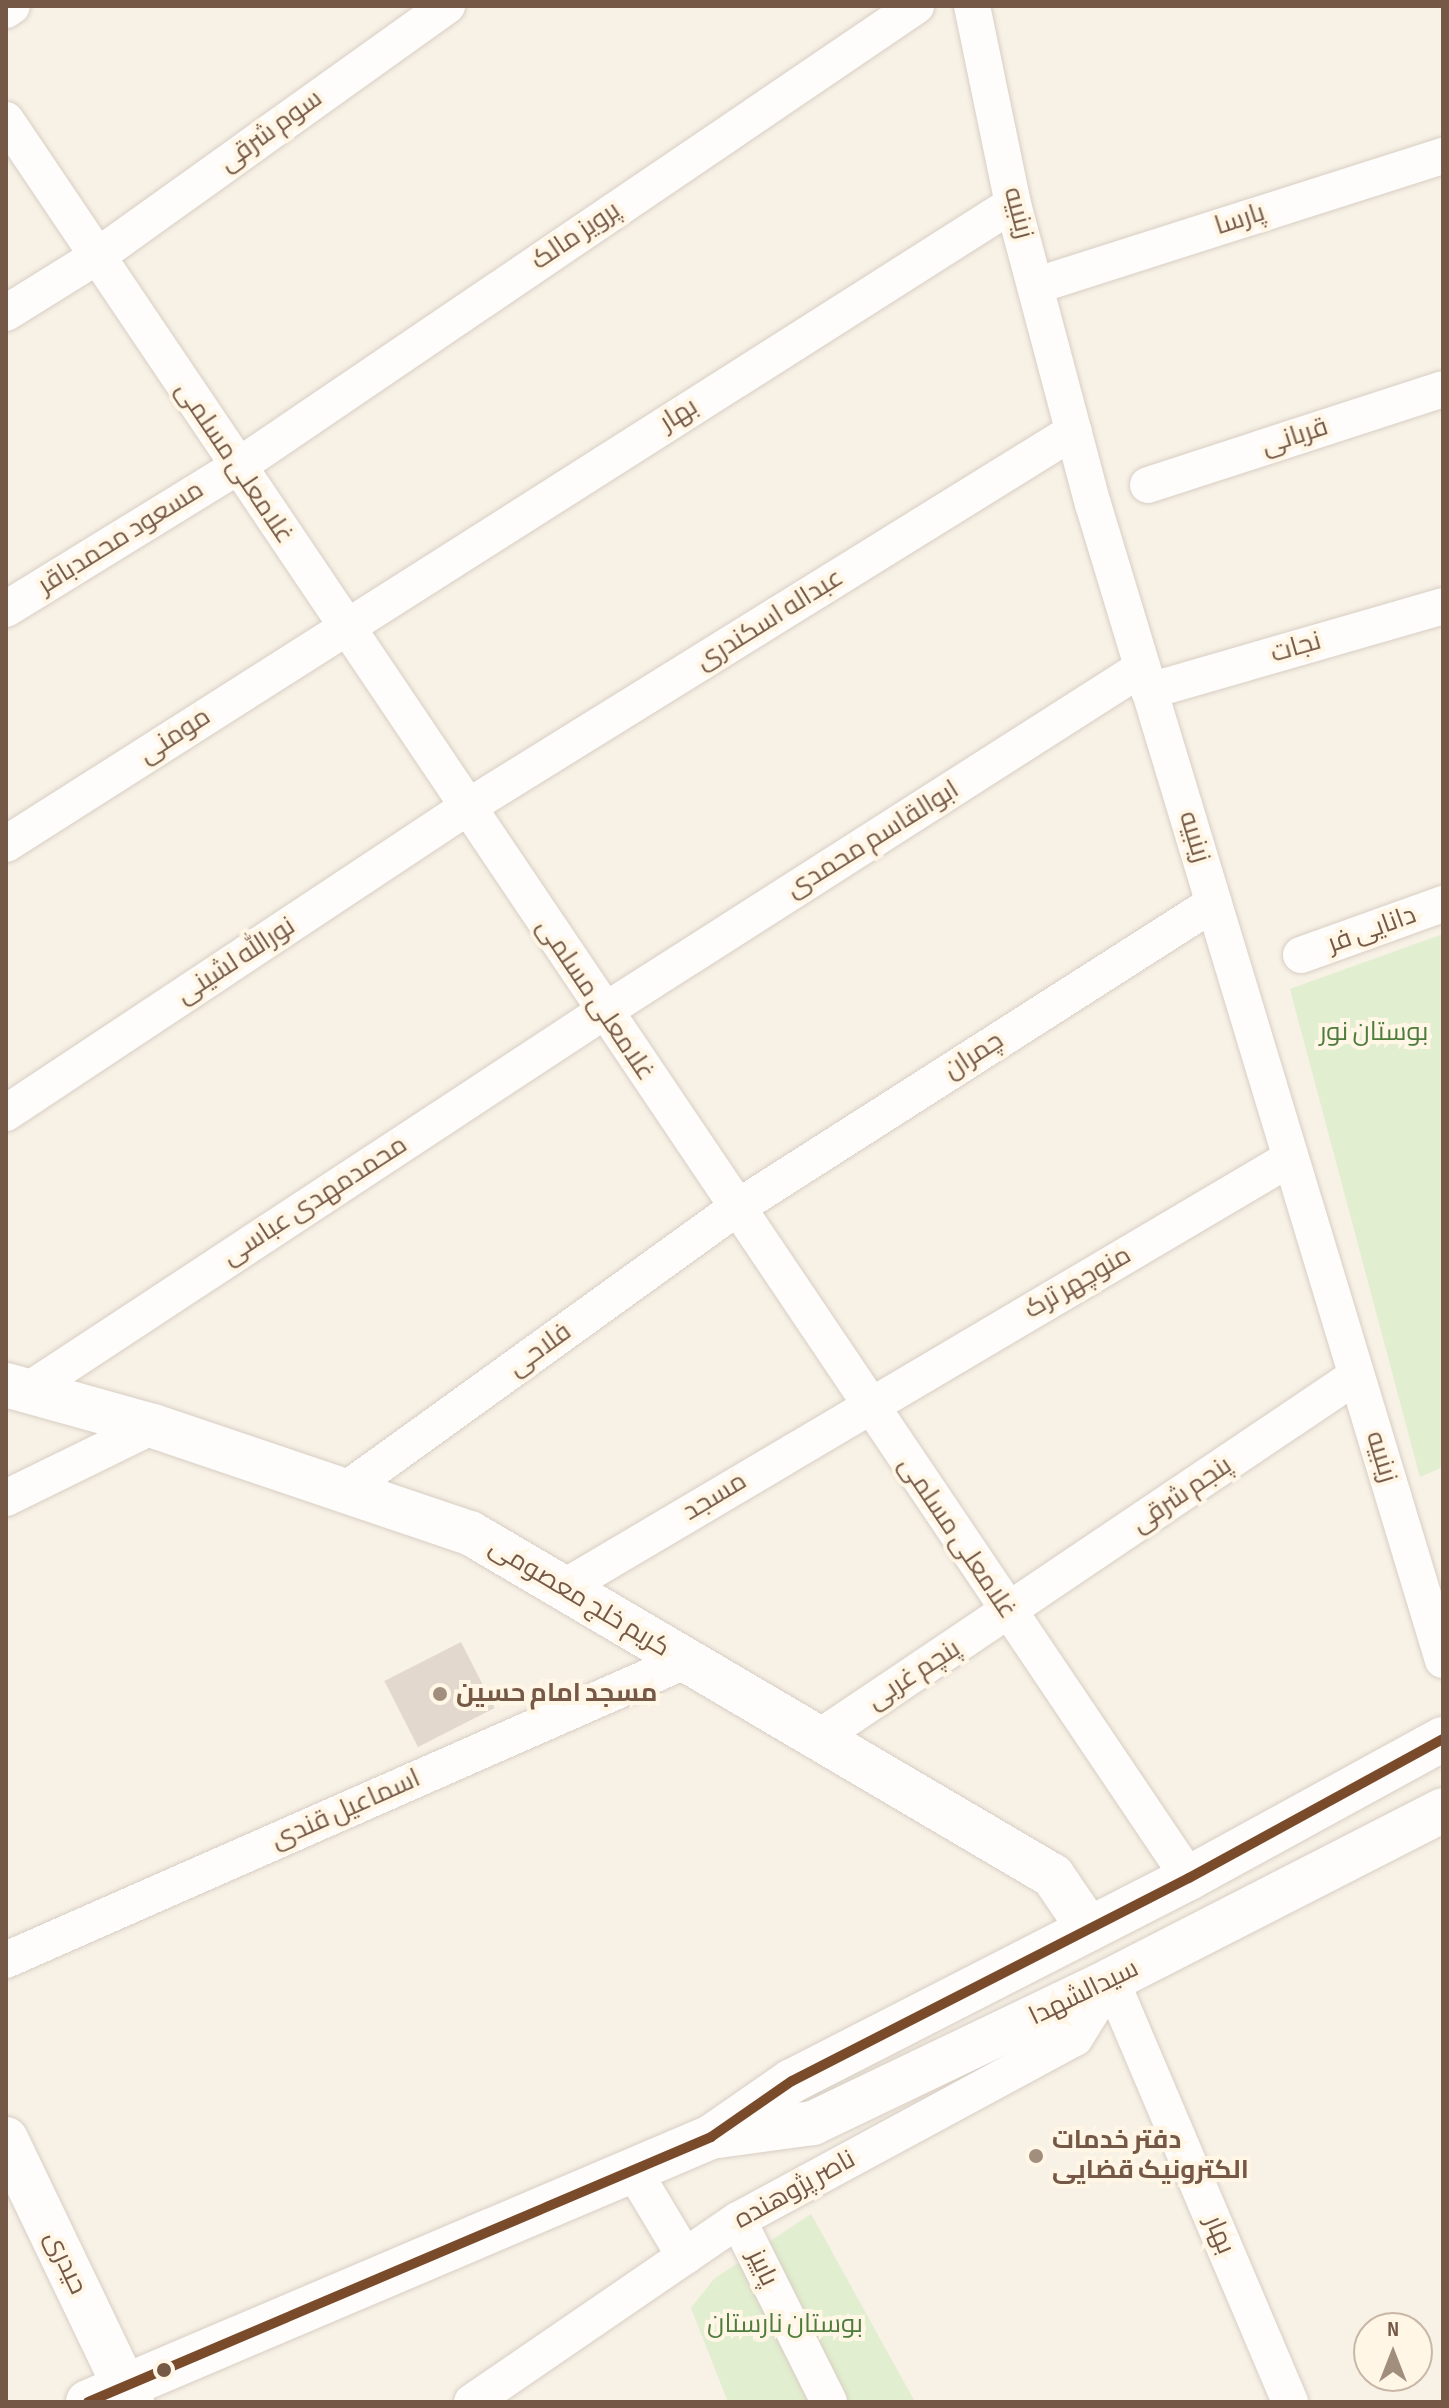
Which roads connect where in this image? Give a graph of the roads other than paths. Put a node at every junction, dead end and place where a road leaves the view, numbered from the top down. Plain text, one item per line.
1 (12, 6) edge
2 (447, 6) edge
3 (916, 6) edge
4 (972, 6) edge
5 (6, 10) edge
6 (6, 120) edge
7 (1443, 156) edge
8 (1013, 204) junction
9 (96, 257) junction
10 (1038, 285) junction
11 (6, 313) edge
12 (1443, 389) edge
13 (1074, 431) junction
14 (237, 467) junction
15 (1148, 485) dead end
16 (1443, 606) edge
17 (6, 609) edge
18 (345, 627) junction
19 (1146, 680) junction
20 (466, 808) junction
21 (6, 844) edge
22 (1214, 903) junction
23 (1443, 904) edge
24 (1301, 955) dead end
25 (603, 1012) junction
26 (6, 1113) edge
27 (1289, 1159) junction
28 (735, 1209) junction
29 (1356, 1376) junction
30 (17, 1388) edge
31 (868, 1406) junction
32 (153, 1426) junction
33 (344, 1491) junction
34 (6, 1498) edge
35 (563, 1588) junction
36 (1007, 1613) junction
37 (1443, 1660) edge
38 (685, 1661) junction
39 (820, 1737) junction
40 (1443, 1739) edge
41 (1443, 1810) edge
42 (1189, 1878) junction
43 (1089, 1929) junction
44 (6, 1960) edge
45 (1111, 1980) junction
46 (711, 2137) junction
47 (6, 2139) edge
48 (633, 2170) junction
49 (738, 2220) junction
50 (685, 2257) junction
51 (114, 2397) edge
52 (472, 2402) edge
53 (829, 2402) edge
54 (1290, 2402) edge

1 - 5 street
2 - 9 street, سوم شرقی
3 - 14 street, پرویز مالک
4 - 8 street, زینبیه
6 - 9 street, غلامعلی مسلمی
7 - 10 street, پارسا
8 - 10 street, زینبیه
8 - 18 street, بهار
9 - 11 street, سوم شرقی
9 - 14 street, غلامعلی مسلمی
10 - 13 street, زینبیه
12 - 15 street, قربانی
13 - 19 street, زینبیه
13 - 20 street, عبداله اسکندری
14 - 17 street, مسعود محمدباقر
14 - 18 street, غلامعلی مسلمی
16 - 19 street, نجات
18 - 20 street, غلامعلی مسلمی
18 - 21 street, مومنی
19 - 22 street, زینبیه
19 - 25 street, ابوالقاسم محمدی
20 - 25 street, غلامعلی مسلمی
20 - 26 street, نورالله لشینی
22 - 27 street, زینبیه
22 - 28 street, چمران
23 - 24 street, دانایی فر
25 - 28 street, غلامعلی مسلمی
25 - 30 street, محمدمهدی عباسی
27 - 29 street, زینبیه
27 - 31 street, منوچهر ترک
28 - 31 street, غلامعلی مسلمی
28 - 33 street, فلاحی
29 - 36 street, پنجم شرقی
29 - 37 street, زینبیه
30 - 32 street, کریم خلج معصومی
31 - 35 street, مسجد
31 - 36 street, غلامعلی مسلمی
32 - 33 street, کریم خلج معصومی
32 - 34 street
33 - 35 street, کریم خلج معصومی
35 - 38 street, کریم خلج معصومی
36 - 39 street, پنچم غربی
36 - 42 street, غلامعلی مسلمی
38 - 39 street, کریم خلج معصومی
38 - 44 street, اسماعیل قندی
39 - 43 street, کریم خلج معصومی
40 - 42 street, سیدالشهدا
41 - 45 street, سیدالشهدا
42 - 43 street, سیدالشهدا
43 - 46 street, سیدالشهدا
45 - 46 street, سیدالشهدا
45 - 49 street, ناصر پژوهنده
45 - 54 street, بهار
46 - 48 street, سیدالشهدا
47 - 51 street, حیدری
48 - 50 street
48 - 51 street, سیدالشهدا
49 - 50 street, ناصر پژوهنده
49 - 53 street, پاییز
50 - 52 street, ناصر پژوهنده

